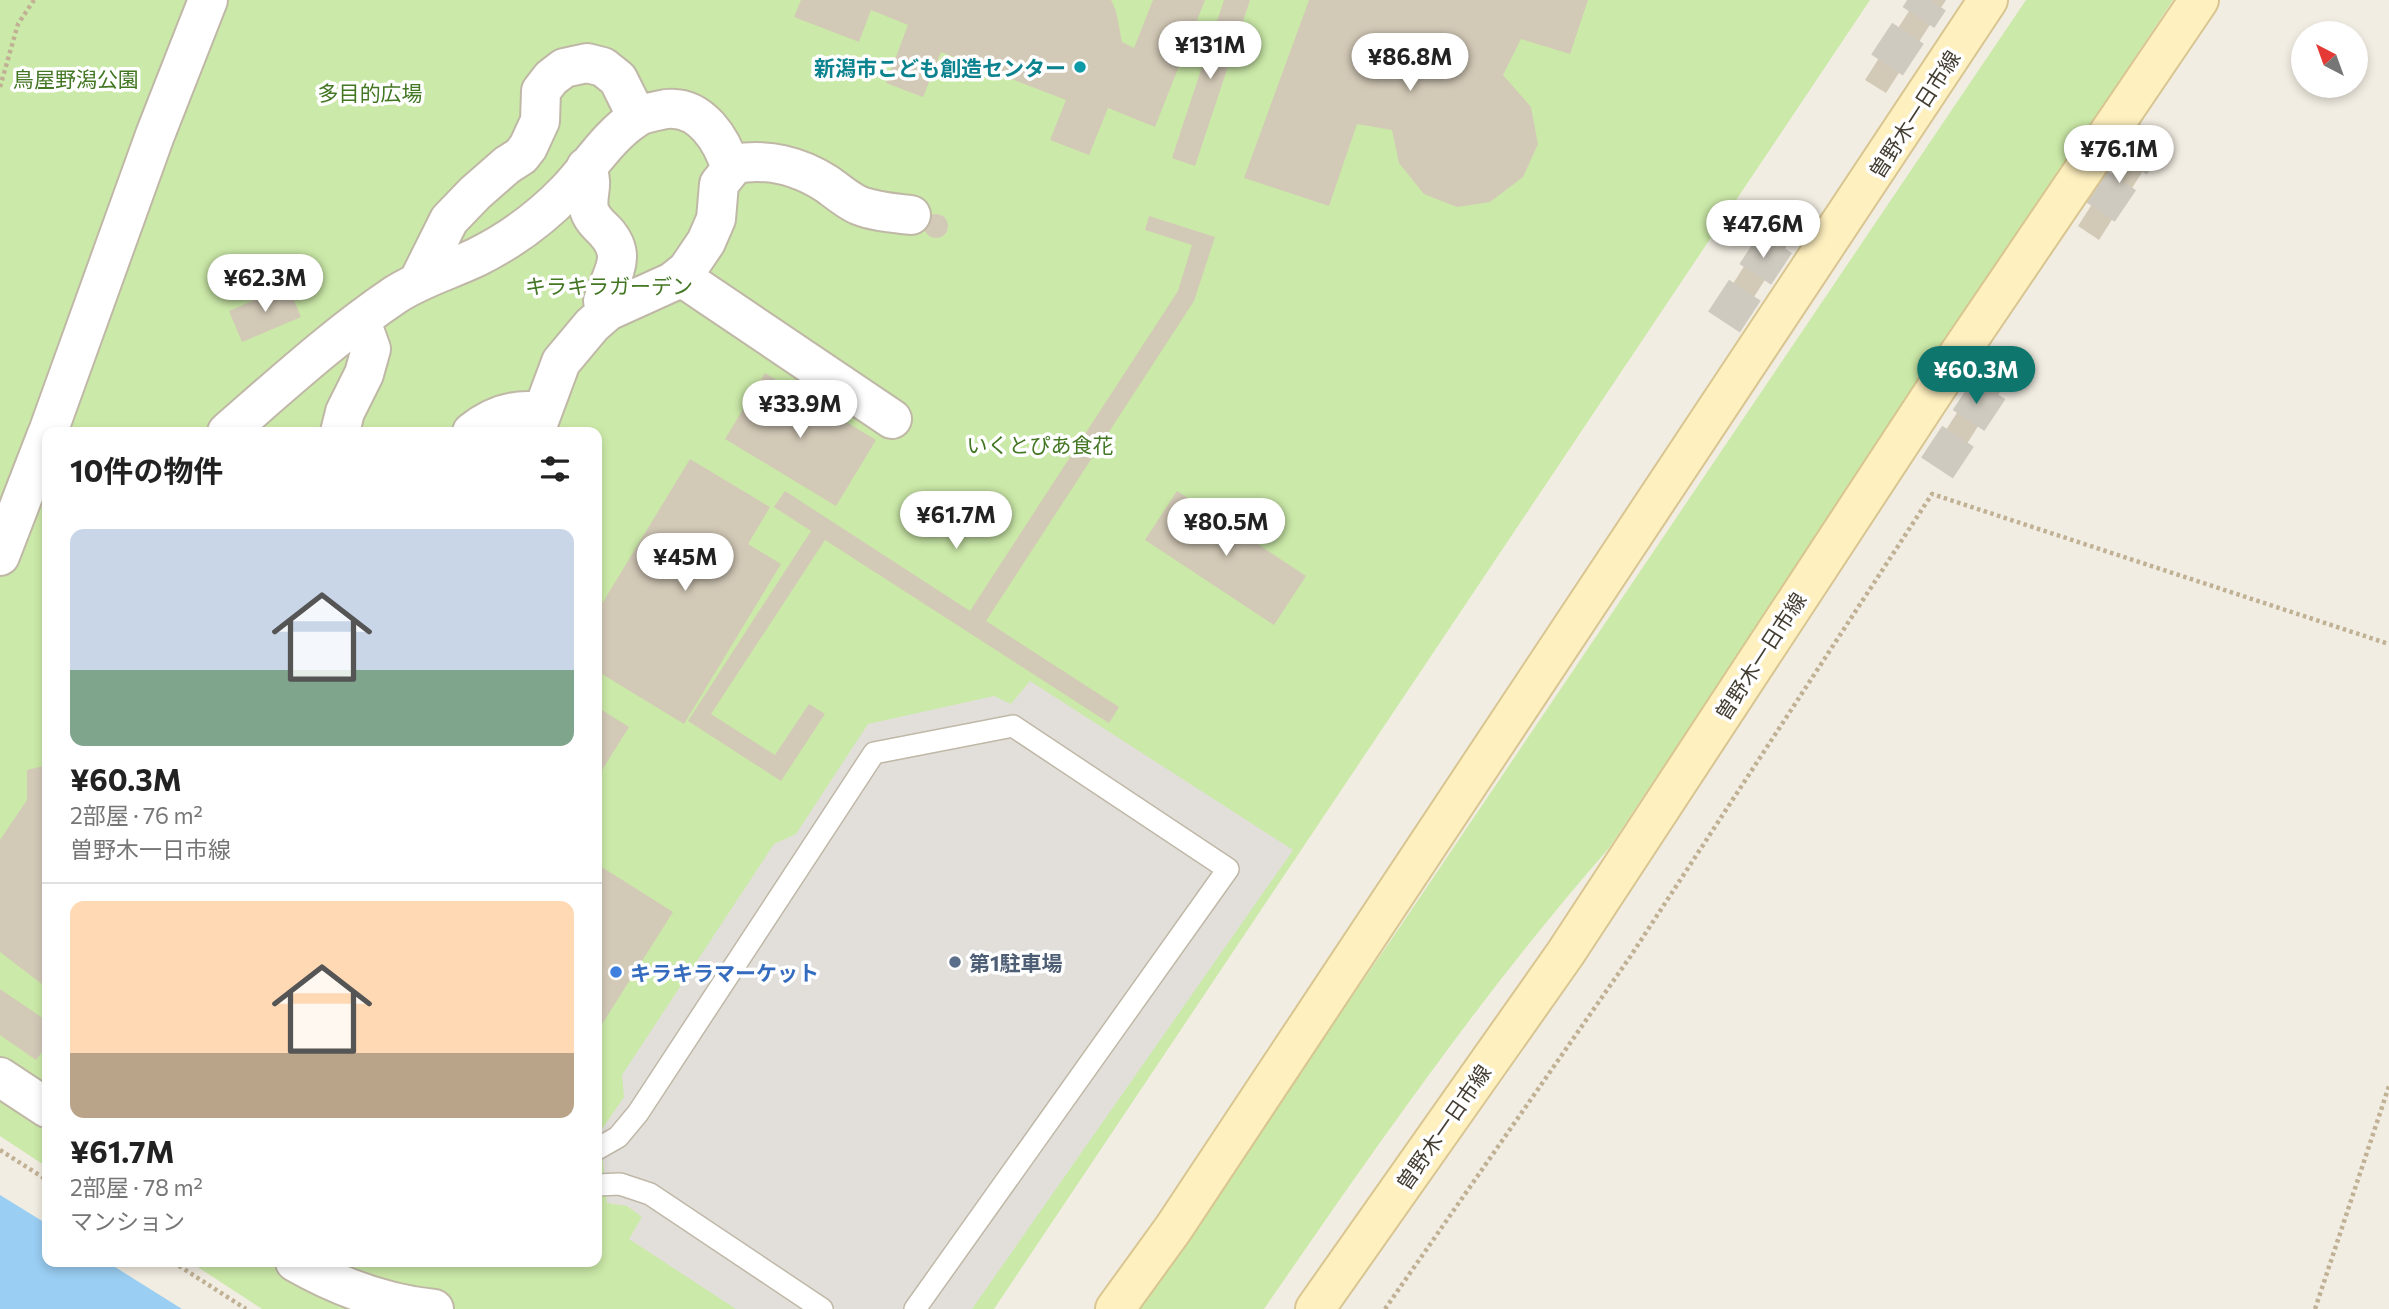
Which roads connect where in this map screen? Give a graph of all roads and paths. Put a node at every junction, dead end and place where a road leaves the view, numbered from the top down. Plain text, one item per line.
1 (34, 0) edge
2 (208, 0) edge
3 (1988, 0) edge
4 (2199, 0) edge
5 (0, 87) edge
6 (636, 117) junction
7 (586, 167) junction
8 (731, 169) junction
9 (911, 215) dead end
10 (680, 276) junction
11 (418, 282) junction
12 (608, 311) junction
13 (361, 321) junction
14 (892, 419) dead end
15 (538, 422) edge
16 (50, 427) edge
17 (233, 427) edge
18 (341, 427) edge
19 (479, 427) edge
20 (42, 448) edge
21 (0, 556) edge
22 (2389, 644) edge
23 (0, 1077) edge
24 (2389, 1086) edge
25 (42, 1105) edge
26 (602, 1146) edge
27 (0, 1150) edge
28 (42, 1177) edge
29 (602, 1185) edge
30 (181, 1267) edge
31 (306, 1267) edge
32 (246, 1309) edge
33 (434, 1309) edge
34 (822, 1309) edge
35 (915, 1309) edge
36 (1115, 1309) edge
37 (1315, 1309) edge
38 (1385, 1309) edge
39 (2315, 1309) edge

1 - 5 path
2 - 16 street
3 - 36 main road, 曽野木一日市線
4 - 37 main road, 曽野木一日市線
6 - 7 street
6 - 8 street
6 - 11 street
7 - 11 street
7 - 12 street
8 - 9 street
8 - 10 street
10 - 12 street
10 - 14 street
11 - 13 street
12 - 15 street
13 - 17 street
13 - 18 street
15 - 19 street
20 - 21 street
22 - 38 path
23 - 25 street
24 - 39 path
26 - 35 lane
27 - 28 path
29 - 34 lane
30 - 32 path
31 - 33 street

